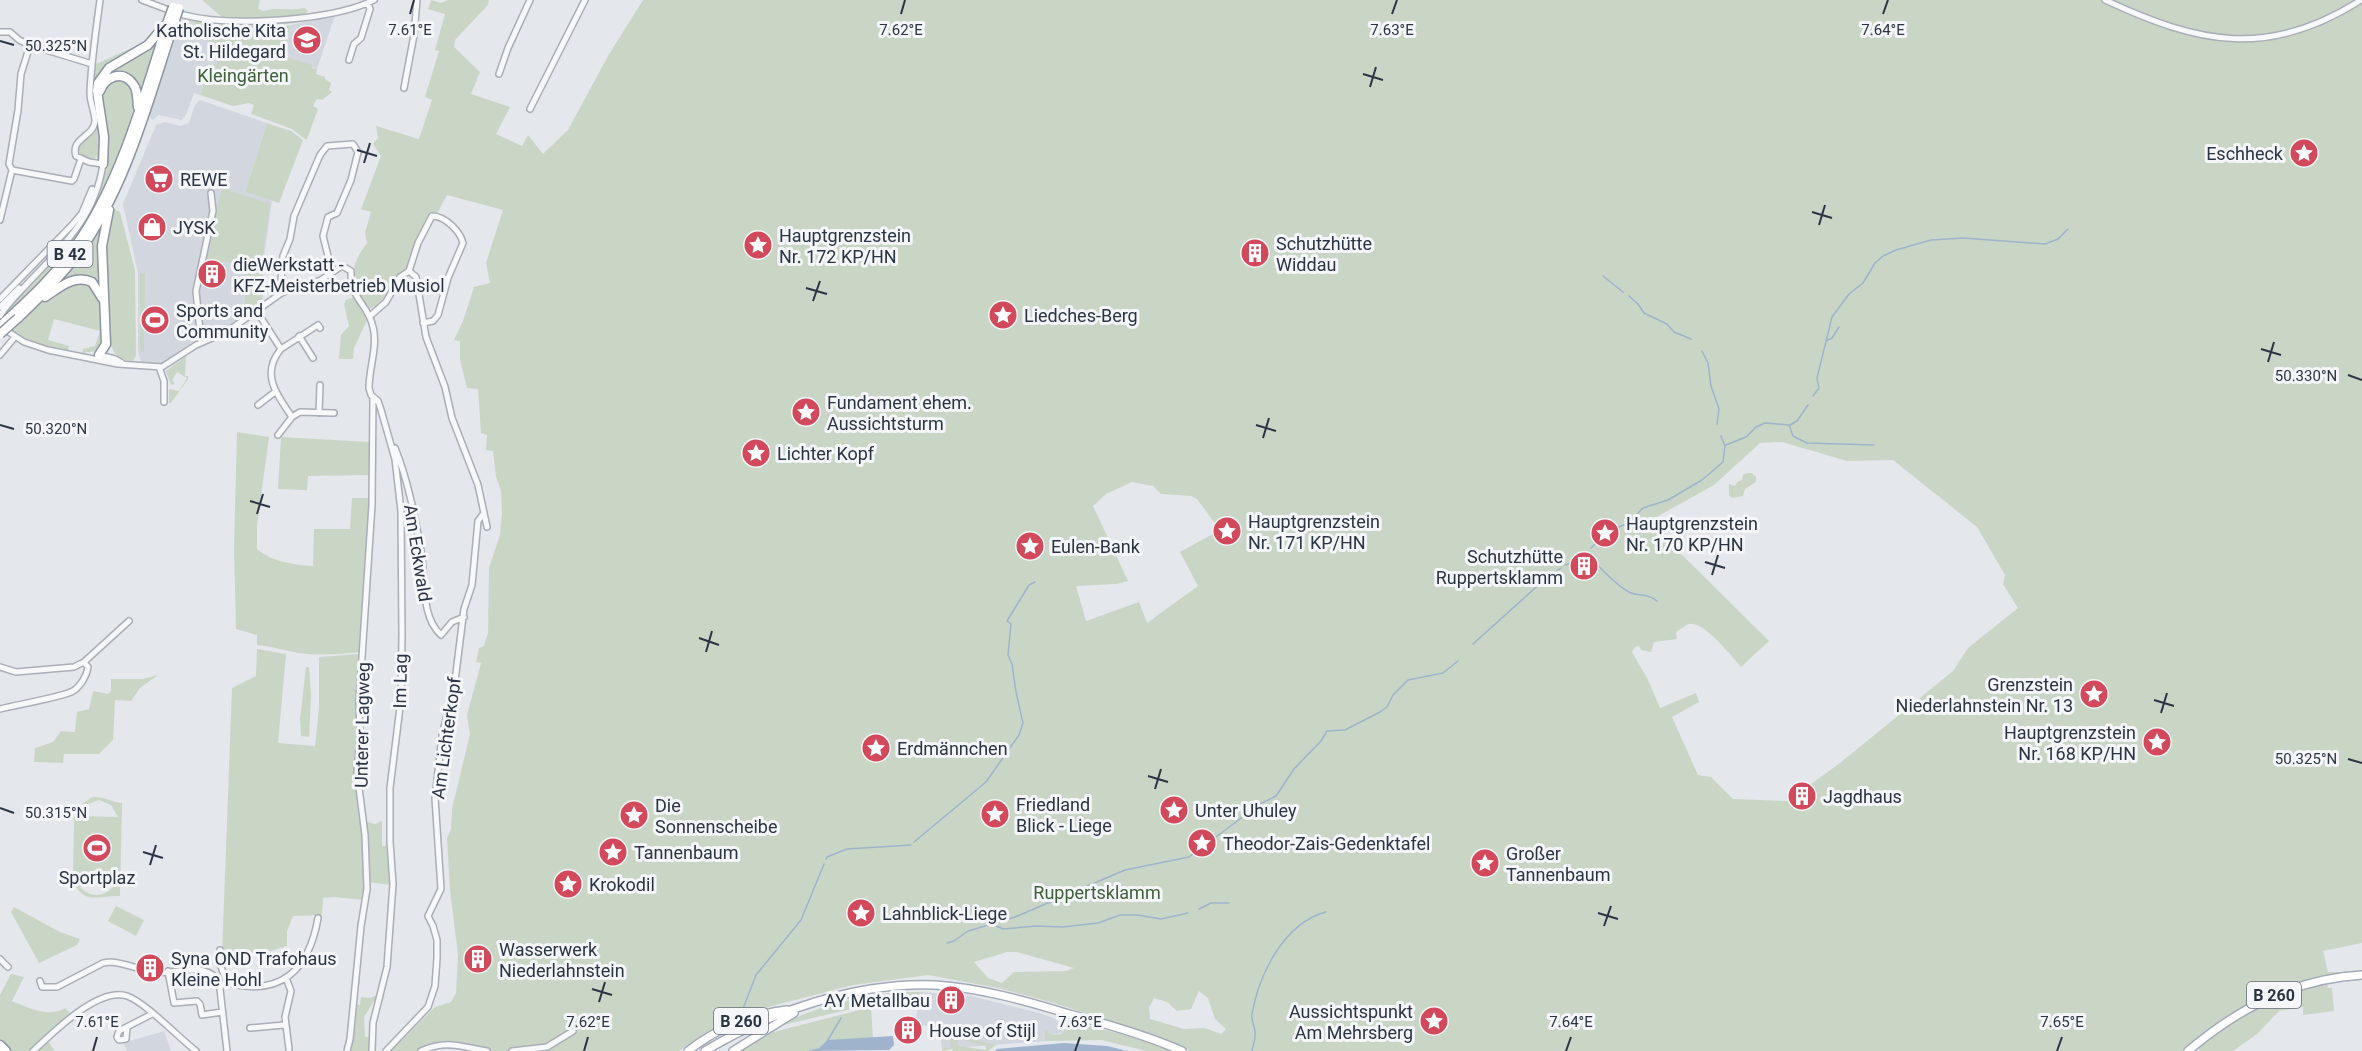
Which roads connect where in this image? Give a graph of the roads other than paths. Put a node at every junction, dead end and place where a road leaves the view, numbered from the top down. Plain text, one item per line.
1 (100, 0) edge
2 (142, 0) edge
3 (163, 0) edge
4 (417, 0) edge
5 (530, 0) edge
6 (585, 0) edge
7 (2105, 0) edge
8 (2361, 0) edge
9 (371, 1) edge
10 (174, 7) edge
11 (172, 19) junction
12 (0, 32) edge
13 (30, 45) junction
14 (349, 60) dead end
15 (92, 64) junction
16 (499, 74) dead end
17 (404, 88) dead end
18 (98, 98) junction
19 (530, 109) dead end
20 (138, 110) junction
21 (81, 159) junction
22 (103, 164) junction
23 (12, 170) junction
24 (92, 189) dead end
25 (115, 189) junction
26 (211, 193) dead end
27 (0, 220) edge
28 (75, 227) junction
29 (409, 271) junction
30 (36, 273) junction
31 (332, 273) junction
32 (280, 294) junction
33 (0, 299) edge
34 (104, 303) junction
35 (0, 307) edge
36 (28, 309) junction
37 (256, 310) junction
38 (16, 315) junction
39 (0, 316) edge
40 (370, 316) junction
41 (423, 323) junction
42 (0, 326) edge
43 (320, 328) dead end
44 (0, 334) edge
45 (299, 336) junction
46 (15, 337) junction
47 (201, 342) junction
48 (106, 346) junction
49 (281, 349) junction
50 (0, 355) edge
51 (95, 356) junction
52 (313, 358) dead end
53 (113, 361) junction
54 (159, 368) junction
55 (320, 385) dead end
56 (275, 392) junction
57 (373, 397) junction
58 (164, 402) dead end
59 (258, 405) dead end
60 (320, 413) junction
61 (334, 413) dead end
62 (292, 417) junction
63 (278, 435) dead end
64 (391, 440) junction
65 (484, 513) junction
66 (487, 527) dead end
67 (464, 617) junction
68 (129, 621) dead end
69 (83, 663) junction
70 (0, 667) edge
71 (74, 667) junction
72 (81, 680) junction
73 (0, 709) edge
74 (318, 918) dead end
75 (220, 950) dead end
76 (0, 959) edge
77 (8, 967) dead end
78 (168, 971) junction
79 (2362, 975) edge
80 (286, 978) junction
81 (40, 981) dead end
82 (224, 984) junction
83 (801, 1008) junction
84 (222, 1012) junction
85 (152, 1014) junction
86 (202, 1015) junction
87 (197, 1021) dead end
88 (284, 1025) junction
89 (127, 1027) dead end
90 (250, 1028) dead end
91 (573, 1031) dead end
92 (0, 1045) edge
93 (289, 1050) edge
94 (6, 1051) edge
95 (33, 1051) edge
96 (196, 1051) edge
97 (227, 1051) edge
98 (347, 1051) edge
99 (372, 1051) edge
100 (386, 1051) edge
101 (421, 1051) edge
102 (487, 1051) edge
103 (512, 1051) edge
104 (688, 1051) edge
105 (705, 1051) edge
106 (733, 1051) edge
107 (1182, 1051) edge
108 (2188, 1051) edge

1 - 15 street
2 - 10 street
3 - 10 street
4 - 17 street
5 - 16 street
6 - 19 street
7 - 8 street
9 - 10 street
9 - 14 street
10 - 11 highway, B 42, bridge
11 - 18 highway
11 - 20 highway, B 42
11 - 25 highway, B 42
12 - 13 street
13 - 15 street
13 - 23 street
15 - 21 street
18 - 20 highway
18 - 22 highway
20 - 38 highway, B 42
21 - 22 street
21 - 23 street
22 - 28 street
23 - 27 street
24 - 28 street
25 - 34 highway
25 - 36 highway, B 42
26 - 47 street
28 - 30 street
28 - 33 street
29 - 40 street
29 - 41 street, Am Lichterkopf
29 - 41 street
30 - 35 street
30 - 39 street
31 - 32 street
31 - 32 street
31 - 40 street
32 - 37 street
34 - 36 highway
34 - 48 highway
36 - 38 highway, B 42
37 - 47 street
37 - 49 street
38 - 42 highway, B 42
38 - 44 highway, B 42, bridge
40 - 57 street, Im Lag
41 - 65 street, Am Lichterkopf
42 - 46 street
43 - 45 street
45 - 49 street
45 - 52 street
46 - 50 street
46 - 51 street
47 - 54 street
48 - 51 highway
48 - 53 street
49 - 56 street
51 - 53 street
53 - 54 street
54 - 58 street
55 - 60 street
56 - 59 street
56 - 62 street
57 - 64 street, Im Lag
57 - 98 street, Unterer Lagweg
60 - 61 street
60 - 62 street
62 - 63 street
64 - 67 street, Am Eckwald
64 - 99 street, Im Lag
65 - 66 street, Am Lichterkopf
65 - 67 street, Am Lichterkopf
67 - 100 street, Am Lichterkopf
68 - 69 street
69 - 71 street
69 - 72 street
70 - 71 street
71 - 72 street
72 - 73 street
74 - 80 street
75 - 82 street
76 - 77 street
78 - 81 street
78 - 82 street
78 - 86 street
79 - 108 main road, B 260
80 - 82 street
80 - 88 street
82 - 84 street
83 - 104 main road, B 260
83 - 105 main road, B 260
83 - 106 main road, B 260
83 - 107 main road, B 260
84 - 86 street
84 - 97 street
85 - 89 street
85 - 95 street
85 - 96 street
86 - 87 street
88 - 90 street
88 - 93 street
91 - 103 street
92 - 94 highway
101 - 102 street

